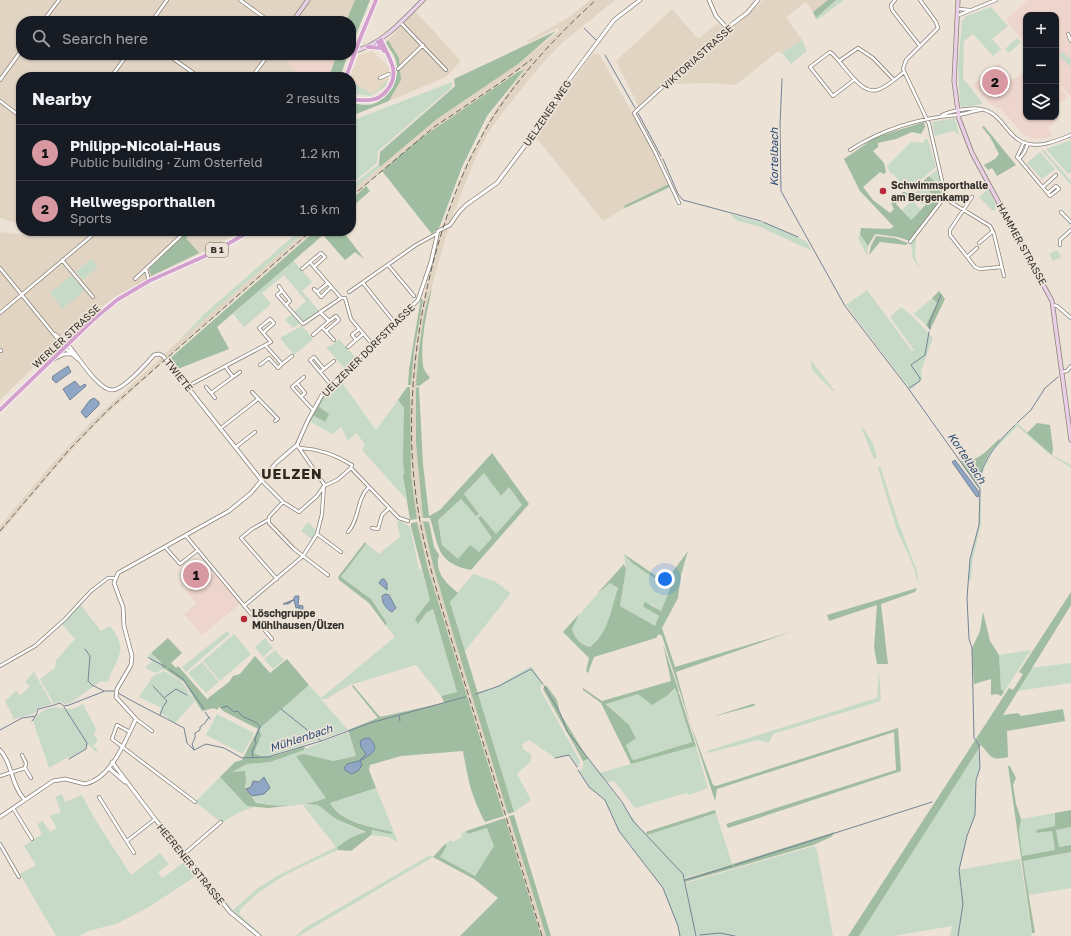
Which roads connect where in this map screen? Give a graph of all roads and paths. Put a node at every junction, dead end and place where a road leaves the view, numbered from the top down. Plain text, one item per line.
1 (58, 0) edge
2 (167, 0) edge
3 (240, 0) edge
4 (308, 0) edge
5 (376, 0) edge
6 (423, 0) edge
7 (640, 0) edge
8 (709, 0) edge
9 (758, 0) edge
10 (895, 0) edge
11 (920, 0) edge
12 (958, 0) edge
13 (996, 0) edge
14 (959, 9) junction
15 (972, 10) junction
16 (959, 15) junction
17 (47, 16) edge
18 (156, 16) edge
19 (262, 16) edge
20 (297, 16) edge
21 (400, 22) junction
22 (727, 28) junction
23 (1068, 34) dead end
24 (379, 41) junction
25 (1071, 41) edge
26 (422, 45) junction
27 (920, 46) junction
28 (368, 47) junction
29 (382, 49) junction
30 (356, 50) edge
31 (356, 51) edge
32 (16, 58) edge
33 (389, 58) junction
34 (123, 60) edge
35 (175, 60) edge
36 (264, 60) edge
37 (352, 60) edge
38 (839, 62) junction
39 (398, 69) dead end
40 (446, 70) dead end
41 (115, 72) edge
42 (192, 72) edge
43 (256, 72) edge
44 (348, 72) edge
45 (903, 73) junction
46 (389, 74) dead end
47 (380, 78) dead end
48 (0, 80) edge
49 (854, 80) junction
50 (894, 80) junction
51 (356, 99) edge
52 (0, 101) edge
53 (16, 113) edge
54 (958, 113) junction
55 (926, 118) junction
56 (1071, 135) edge
57 (1024, 142) junction
58 (1028, 144) junction
59 (850, 150) dead end
60 (1020, 160) junction
61 (1056, 175) dead end
62 (1042, 187) junction
63 (1048, 193) dead end
64 (972, 197) dead end
65 (944, 198) junction
66 (679, 203) dead end
67 (963, 209) junction
68 (1061, 212) dead end
69 (1071, 222) edge
70 (1071, 230) edge
71 (993, 231) junction
72 (436, 234) junction
73 (91, 236) edge
74 (181, 236) edge
75 (242, 236) edge
76 (910, 242) dead end
77 (979, 243) dead end
78 (1060, 245) dead end
79 (977, 248) dead end
80 (967, 257) junction
81 (62, 260) junction
82 (310, 262) junction
83 (388, 265) junction
84 (314, 267) junction
85 (1001, 267) junction
86 (0, 268) edge
87 (146, 268) junction
88 (302, 269) dead end
89 (1004, 276) dead end
90 (135, 280) dead end
91 (149, 281) junction
92 (328, 283) junction
93 (363, 283) junction
94 (279, 286) dead end
95 (331, 287) junction
96 (314, 288) dead end
97 (282, 291) junction
98 (317, 292) junction
99 (349, 292) dead end
100 (21, 294) junction
101 (414, 296) dead end
102 (93, 297) dead end
103 (294, 298) dead end
104 (341, 298) junction
105 (290, 301) junction
106 (286, 305) junction
107 (1053, 305) junction
108 (0, 312) edge
109 (320, 312) junction
110 (1071, 318) edge
111 (329, 322) junction
112 (395, 323) junction
113 (322, 327) junction
114 (359, 329) junction
115 (326, 331) junction
116 (53, 332) junction
117 (263, 333) junction
118 (78, 334) junction
119 (314, 334) dead end
120 (363, 334) junction
121 (62, 339) junction
122 (334, 340) dead end
123 (356, 340) junction
124 (372, 344) junction
125 (265, 345) junction
126 (66, 346) junction
127 (348, 347) dead end
128 (71, 354) junction
129 (273, 354) junction
130 (292, 356) dead end
131 (269, 358) junction
132 (53, 360) junction
133 (334, 361) dead end
134 (81, 362) junction
135 (282, 364) junction
136 (225, 366) junction
137 (260, 366) dead end
138 (1071, 366) edge
139 (324, 369) junction
140 (240, 372) dead end
141 (320, 372) junction
142 (1062, 372) junction
143 (233, 377) junction
144 (304, 377) dead end
145 (297, 383) junction
146 (331, 385) junction
147 (188, 386) junction
148 (206, 387) dead end
149 (252, 392) dead end
150 (211, 394) junction
151 (301, 397) junction
152 (215, 398) dead end
153 (258, 399) junction
154 (0, 410) edge
155 (313, 410) junction
156 (277, 419) dead end
157 (221, 428) junction
158 (255, 432) dead end
159 (1071, 440) edge
160 (297, 444) junction
161 (236, 447) junction
162 (300, 448) junction
163 (351, 468) junction
164 (262, 481) junction
165 (324, 486) junction
166 (369, 487) junction
167 (283, 502) junction
168 (389, 508) junction
169 (268, 520) junction
170 (408, 521) dead end
171 (372, 528) dead end
172 (348, 532) dead end
173 (317, 534) junction
174 (186, 536) junction
175 (166, 547) junction
176 (198, 550) junction
177 (341, 552) dead end
178 (303, 556) junction
179 (328, 575) dead end
180 (114, 578) junction
181 (277, 579) junction
182 (244, 606) junction
183 (272, 640) dead end
184 (0, 666) edge
185 (136, 719) junction
186 (152, 731) dead end
187 (130, 732) junction
188 (121, 746) junction
189 (0, 750) edge
190 (22, 755) dead end
191 (112, 762) junction
192 (25, 768) junction
193 (108, 768) junction
194 (10, 772) junction
195 (0, 776) edge
196 (31, 778) dead end
197 (129, 786) junction
198 (99, 796) dead end
199 (24, 799) junction
200 (195, 802) dead end
201 (13, 807) junction
202 (0, 817) edge
203 (155, 819) junction
204 (221, 822) dead end
205 (32, 839) dead end
206 (127, 841) junction
207 (0, 844) edge
208 (134, 853) dead end
209 (184, 854) junction
210 (20, 877) dead end
211 (259, 936) edge

1 - 17 street
2 - 18 street
3 - 19 street
4 - 20 main road
5 - 30 main road, bridge
6 - 21 main road
7 - 72 street, UELZENER WEG
8 - 22 street
9 - 22 street, VIKTORIASTRASSE
10 - 27 street
11 - 27 street
12 - 14 main road, HAMMER STRASSE
13 - 15 street
14 - 15 street
14 - 16 main road, HAMMER STRASSE
15 - 16 street
16 - 54 main road, HAMMER STRASSE
21 - 24 main road
21 - 26 street
22 - 66 street, VIKTORIASTRASSE
23 - 25 street
24 - 28 main road
24 - 29 main road
24 - 33 main road
26 - 39 street
26 - 40 street
27 - 45 street
28 - 29 main road
28 - 31 main road
29 - 33 main road
32 - 48 street
33 - 51 main road
34 - 41 street
35 - 42 street
36 - 43 street
37 - 44 main road, bridge
38 - 49 street
38 - 49 street
38 - 50 street
45 - 50 street
45 - 55 street
46 - 47 street
49 - 50 street
52 - 53 street
54 - 55 street
54 - 57 street
54 - 107 main road, HAMMER STRASSE
55 - 59 street
55 - 65 street
56 - 58 street
57 - 58 street
57 - 60 street
58 - 60 street
60 - 62 street
61 - 62 street
62 - 63 street
64 - 67 street
65 - 67 street
65 - 76 street
67 - 71 street
67 - 80 street
68 - 69 street
70 - 78 street
71 - 77 street
71 - 85 street
72 - 83 street
72 - 112 street, UELZENER DORFSTRASSE
73 - 81 street
74 - 87 street
75 - 91 main road, WERLER STRASSE / B 1
79 - 80 street
80 - 85 street
81 - 100 street
81 - 102 street
82 - 84 street
82 - 84 street
82 - 88 street
83 - 93 street
83 - 101 street
84 - 92 street
85 - 89 street
86 - 100 street
87 - 90 street
87 - 91 street
91 - 118 main road, WERLER STRASSE / B 1
92 - 95 street
92 - 98 street
93 - 99 street
93 - 112 street
94 - 97 street
95 - 98 street
95 - 104 street
96 - 98 street
97 - 105 street
97 - 106 street
100 - 108 street
100 - 116 street
103 - 105 street
104 - 109 street
104 - 114 street
105 - 106 street
106 - 109 street
107 - 110 street
107 - 142 main road, HAMMER STRASSE
109 - 111 street
111 - 113 street
111 - 115 street
112 - 124 street, UELZENER DORFSTRASSE
113 - 115 street
113 - 119 street
114 - 120 street
114 - 123 street
115 - 122 street
116 - 121 street
116 - 126 street
117 - 117 street
117 - 125 street
118 - 121 street
118 - 126 main road, WERLER STRASSE / B 1
120 - 123 street
120 - 124 street
121 - 126 street
123 - 127 street
124 - 146 street, UELZENER DORFSTRASSE
125 - 129 street
125 - 136 street
126 - 128 street, TWIETE
126 - 132 main road, WERLER STRASSE / B 1
126 - 134 street, TWIETE
128 - 132 street
128 - 134 street, TWIETE
129 - 131 street
129 - 135 street
130 - 135 street
131 - 135 street
131 - 137 street
132 - 154 main road, WERLER STRASSE / B 1
133 - 139 street
134 - 147 street, TWIETE
136 - 143 street
136 - 147 street
138 - 142 street
139 - 141 street
139 - 141 street
140 - 143 street
141 - 146 street
142 - 159 main road, HAMMER STRASSE
143 - 150 street
144 - 145 street
145 - 151 street
145 - 151 street
146 - 155 street, UELZENER DORFSTRASSE
147 - 157 street, TWIETE
148 - 150 street
149 - 153 street
150 - 152 street
151 - 155 street
153 - 156 street
153 - 157 street
155 - 160 street, UELZENER DORFSTRASSE
157 - 161 street, TWIETE
158 - 161 street
160 - 162 street
160 - 164 street, UELZENER DORFSTRASSE
161 - 164 street, TWIETE
162 - 163 street
162 - 165 street
163 - 165 street
163 - 166 street
164 - 167 street
164 - 174 street, UELZENER DORFSTRASSE
165 - 167 street
165 - 173 street
166 - 168 street
166 - 172 street
167 - 169 street
168 - 170 street
168 - 171 street
169 - 178 street
169 - 181 street
173 - 177 street
173 - 178 street
174 - 175 street, UELZENER DORFSTRASSE
174 - 176 street
175 - 176 street
175 - 180 street, UELZENER DORFSTRASSE
176 - 182 street
178 - 179 street
178 - 181 street
180 - 184 street
180 - 185 street
181 - 182 street
182 - 183 street
185 - 186 street
185 - 187 street
187 - 188 street
187 - 188 street
188 - 191 street
188 - 200 street
189 - 194 street
190 - 192 street
191 - 193 street
191 - 197 street, HEERENER STRASSE
192 - 194 street
192 - 196 street
193 - 197 street, HEERENER STRASSE
193 - 199 street
194 - 195 street
194 - 199 street
197 - 203 street, HEERENER STRASSE
198 - 206 street
199 - 201 street
201 - 202 street
201 - 205 street
203 - 206 street
203 - 209 street, HEERENER STRASSE
204 - 209 street
206 - 208 street
207 - 210 street
209 - 211 street, HEERENER STRASSE

